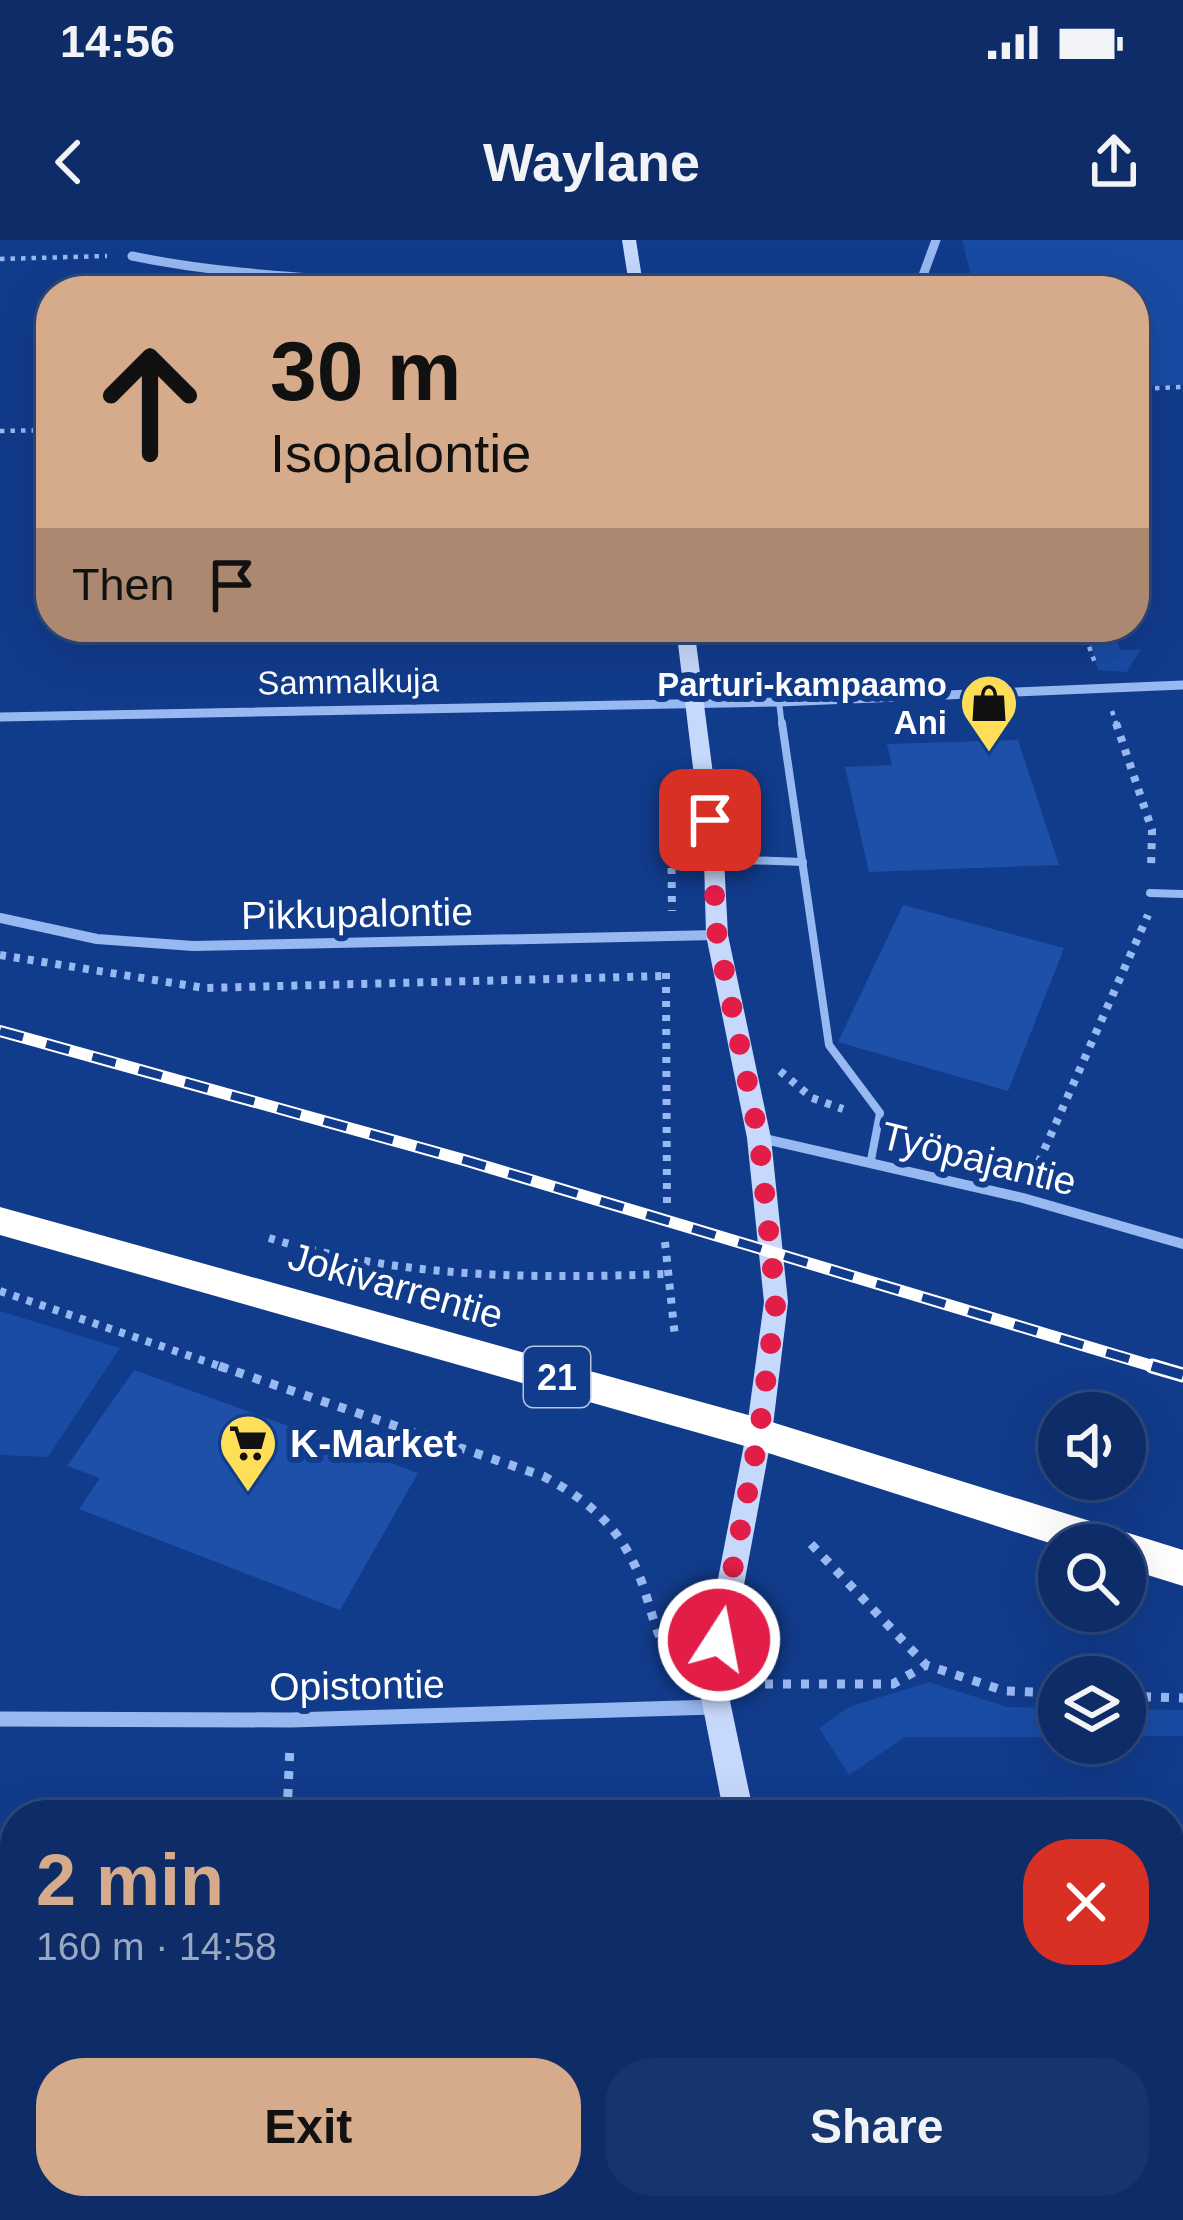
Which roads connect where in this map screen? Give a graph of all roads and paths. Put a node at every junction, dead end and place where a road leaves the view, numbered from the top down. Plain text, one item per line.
1 (629, 240) edge
2 (936, 240) edge
3 (132, 256) joint
4 (0, 259) edge
5 (317, 276) edge
6 (635, 276) edge
7 (923, 276) edge
8 (1183, 387) edge
9 (1149, 388) edge
10 (36, 430) edge
11 (0, 431) edge
12 (687, 642) edge
13 (1183, 685) edge
14 (1104, 688) junction
15 (697, 702) junction
16 (779, 702) junction
17 (0, 717) edge
18 (714, 860) junction
19 (803, 862) junction
20 (1150, 893) junction
21 (1183, 894) edge
22 (0, 918) edge
23 (673, 935) junction
24 (717, 935) junction
25 (0, 955) edge
26 (665, 976) junction
27 (768, 1058) dead end
28 (879, 1120) junction
29 (759, 1138) junction
30 (871, 1160) junction
31 (1022, 1198) junction
32 (667, 1206) dead end
33 (0, 1221) edge
34 (269, 1238) dead end
35 (665, 1242) dead end
36 (1183, 1244) edge
37 (664, 1274) junction
38 (0, 1291) edge
39 (675, 1337) dead end
40 (759, 1434) junction
41 (1044, 1524) edge
42 (811, 1544) dead end
43 (1146, 1557) edge
44 (1183, 1568) edge
45 (926, 1665) junction
46 (1038, 1692) edge
47 (713, 1694) junction
48 (1146, 1697) edge
49 (1183, 1698) edge
50 (0, 1719) edge
51 (291, 1720) junction
52 (287, 1800) edge
53 (736, 1800) edge

1 - 6 street
2 - 7 street
3 - 4 path
3 - 5 street
8 - 9 path
10 - 11 path
12 - 15 street
13 - 14 street, Sammalkuja
14 - 16 street, Sammalkuja
14 - 20 path
15 - 16 street, Sammalkuja
15 - 17 street, Sammalkuja
15 - 18 street
16 - 19 lane
18 - 19 lane
18 - 24 street
19 - 28 lane
20 - 21 lane
20 - 31 path
22 - 23 street, Pikkupalontie
23 - 24 street, Pikkupalontie
23 - 26 path
24 - 29 street
25 - 26 path
26 - 32 path
27 - 28 path
28 - 30 lane
29 - 30 street, Työpajantie
29 - 40 street
30 - 31 street, Työpajantie
31 - 36 street, Työpajantie
33 - 40 highway, Jokivarrentie / 21
34 - 37 path
35 - 37 path
37 - 39 path
38 - 47 path
40 - 41 highway, Jokivarrentie / 21
40 - 47 street
42 - 45 path
43 - 44 highway
45 - 46 path
45 - 47 path
47 - 51 street, Opistontie
47 - 53 street
48 - 49 path
50 - 51 street, Opistontie
51 - 52 path

